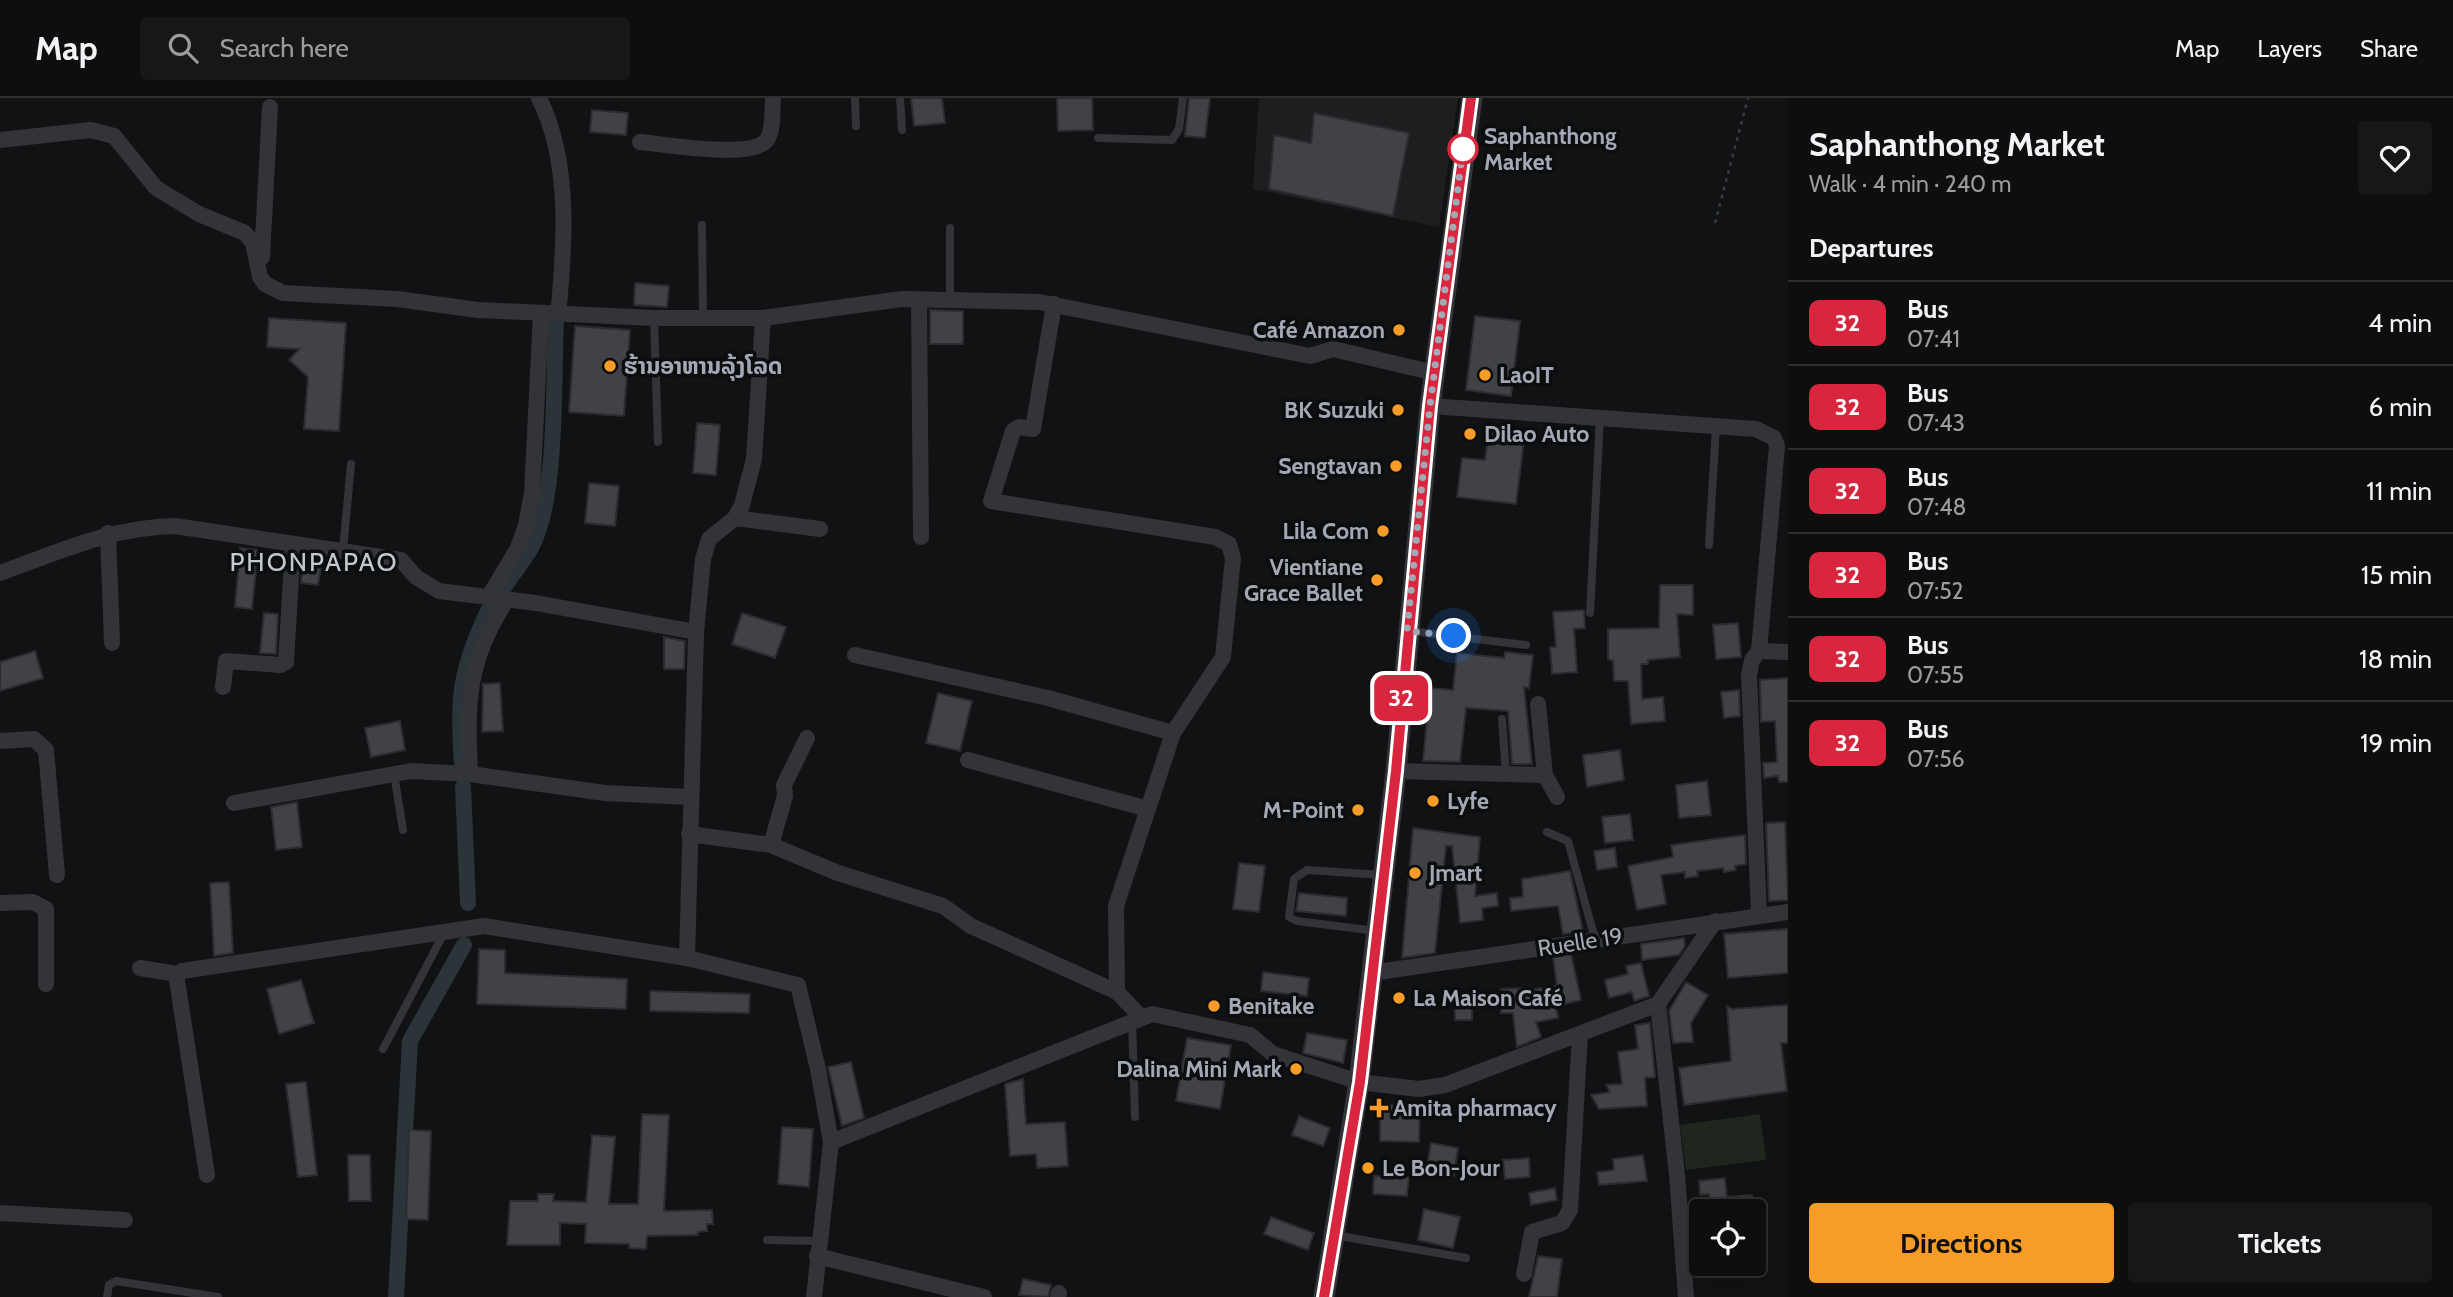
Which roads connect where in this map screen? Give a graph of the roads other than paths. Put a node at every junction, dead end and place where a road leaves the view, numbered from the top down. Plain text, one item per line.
1 (527, 98) edge
2 (539, 98) edge
3 (773, 98) edge
4 (855, 98) edge
5 (900, 98) edge
6 (1183, 98) edge
7 (1472, 98) edge
8 (271, 107) dead end
9 (856, 126) dead end
10 (902, 130) dead end
11 (1098, 138) dead end
12 (0, 140) edge
13 (640, 142) dead end
14 (702, 225) dead end
15 (950, 228) dead end
16 (260, 277) junction
17 (950, 298) junction
18 (919, 299) junction
19 (1054, 304) junction
20 (541, 314) junction
21 (558, 314) junction
22 (654, 318) junction
23 (703, 318) junction
24 (763, 318) junction
25 (1435, 373) junction
26 (1430, 406) junction
27 (1600, 418) junction
28 (1716, 426) junction
29 (658, 443) dead end
30 (351, 464) dead end
31 (735, 518) junction
32 (820, 529) dead end
33 (108, 533) junction
34 (921, 537) dead end
35 (293, 544) junction
36 (1709, 545) dead end
37 (343, 550) junction
38 (0, 573) edge
39 (488, 598) junction
40 (506, 601) junction
41 (1590, 613) dead end
42 (1407, 631) junction
43 (696, 632) junction
44 (112, 643) dead end
45 (1526, 645) dead end
46 (1759, 651) junction
47 (1788, 652) edge
48 (855, 655) dead end
49 (223, 687) dead end
50 (1538, 704) dead end
51 (1502, 719) dead end
52 (1172, 733) junction
53 (807, 738) dead end
54 (0, 741) edge
55 (968, 760) dead end
56 (1396, 771) junction
57 (393, 773) junction
58 (470, 774) junction
59 (1506, 774) junction
60 (1545, 775) junction
61 (690, 797) junction
62 (1557, 797) dead end
63 (234, 803) dead end
64 (1148, 809) junction
65 (403, 830) dead end
66 (1548, 832) dead end
67 (689, 834) junction
68 (771, 845) junction
69 (1382, 875) junction
70 (57, 876) dead end
71 (0, 903) edge
72 (1788, 912) edge
73 (1759, 915) junction
74 (1714, 921) junction
75 (1376, 931) junction
76 (444, 933) junction
77 (1595, 939) junction
78 (687, 958) junction
79 (140, 968) dead end
80 (1371, 973) junction
81 (177, 974) junction
82 (46, 984) dead end
83 (1117, 992) junction
84 (1658, 1004) junction
85 (1136, 1019) junction
86 (1580, 1034) junction
87 (383, 1049) dead end
88 (1360, 1082) junction
89 (1135, 1117) dead end
90 (831, 1142) junction
91 (207, 1175) dead end
92 (0, 1213) edge
93 (125, 1220) dead end
94 (1334, 1235) junction
95 (767, 1240) dead end
96 (818, 1248) junction
97 (1466, 1258) dead end
98 (1524, 1274) dead end
99 (107, 1297) edge
100 (218, 1297) edge
101 (814, 1297) edge
102 (984, 1297) edge
103 (1324, 1297) edge
104 (1686, 1297) edge

1 - 2 lane
2 - 21 street
3 - 13 street
4 - 9 lane
5 - 10 lane
6 - 11 lane
7 - 25 street
8 - 16 street
12 - 16 street
14 - 23 lane
15 - 17 lane
16 - 20 street
17 - 18 street
17 - 19 street
18 - 24 street
18 - 34 street
19 - 25 street
19 - 52 street
20 - 21 street
20 - 39 street
21 - 22 street
22 - 23 street
22 - 29 lane
23 - 24 street
24 - 31 street
25 - 26 street
26 - 27 street
26 - 42 street
27 - 28 street
27 - 41 lane
28 - 36 lane
28 - 46 street
30 - 37 lane
31 - 32 street
31 - 43 street
33 - 35 street
33 - 38 street
33 - 44 street
35 - 37 street
35 - 49 street
37 - 39 street
39 - 40 street
40 - 43 street
40 - 58 street
42 - 45 lane
42 - 56 street
43 - 61 street
46 - 47 street
46 - 73 street
48 - 52 street
50 - 60 street
51 - 59 lane
52 - 64 street
53 - 68 street
54 - 70 street
55 - 64 street
56 - 59 street
56 - 69 street
57 - 58 street
57 - 63 street
57 - 65 lane
58 - 61 street
59 - 60 street
60 - 62 street
61 - 67 street
64 - 83 street
66 - 77 lane
67 - 68 street
67 - 78 street
68 - 83 street
69 - 75 street
69 - 75 lane
71 - 82 street
72 - 73 street, Ruelle 19
73 - 74 street, Ruelle 19
74 - 77 street, Ruelle 19
74 - 84 street
75 - 80 street
76 - 78 street
76 - 81 street
76 - 87 lane
77 - 80 street, Ruelle 19
78 - 90 street
79 - 81 street
80 - 88 street
81 - 91 street
83 - 85 street
84 - 86 street
84 - 104 street
85 - 88 street
85 - 89 lane
85 - 90 street
86 - 88 street
86 - 98 street
88 - 94 street
90 - 96 street
92 - 93 street
94 - 97 lane
94 - 103 street
95 - 96 lane
96 - 101 street
96 - 102 street
99 - 100 lane

